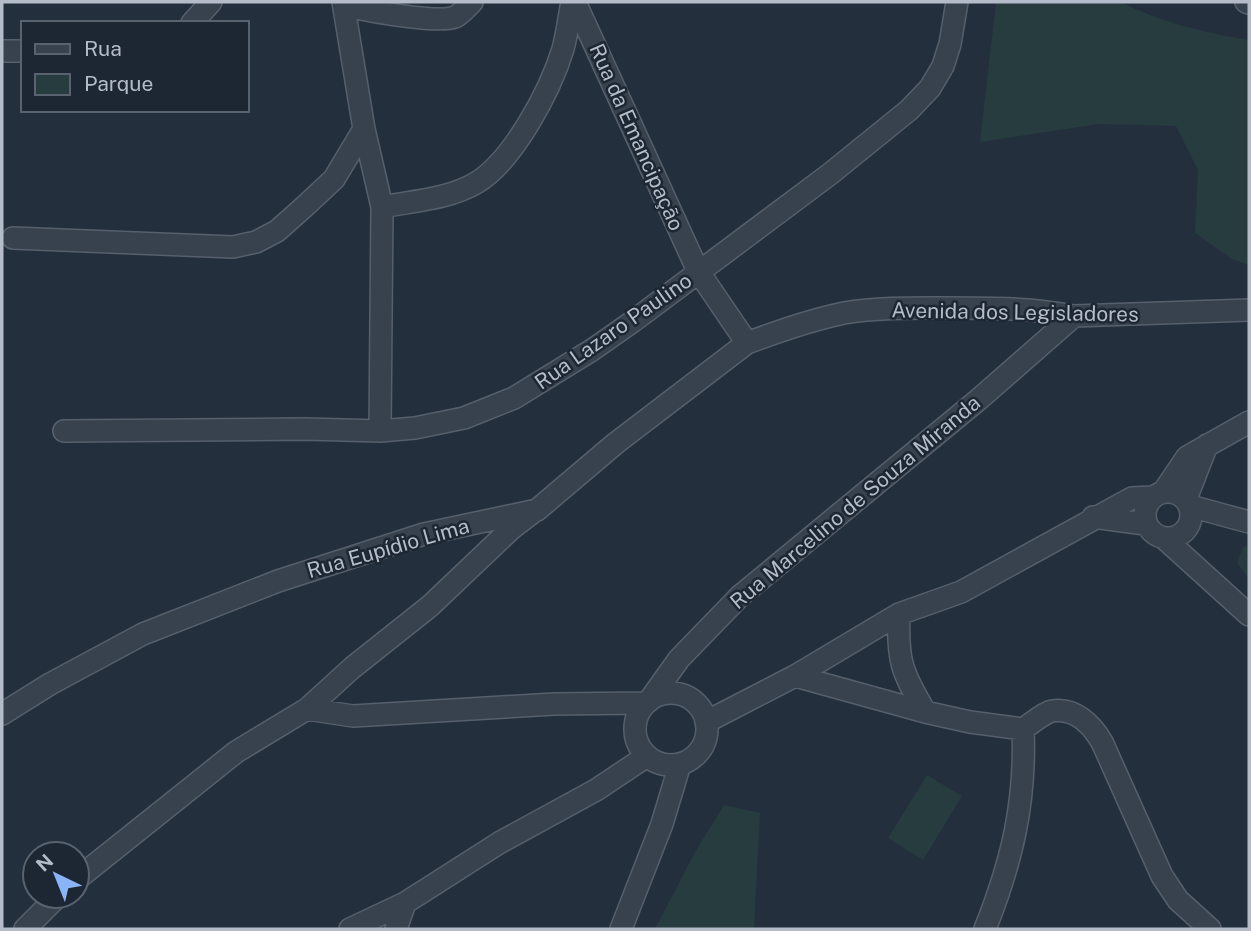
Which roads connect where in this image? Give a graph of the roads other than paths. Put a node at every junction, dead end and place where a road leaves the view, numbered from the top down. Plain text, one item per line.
1 (211, 2) edge
2 (472, 2) edge
3 (574, 2) edge
4 (957, 2) edge
5 (344, 4) edge
6 (194, 21) edge
7 (2, 51) edge
8 (21, 51) edge
9 (364, 129) junction
10 (382, 207) junction
11 (13, 238) dead end
12 (698, 271) junction
13 (1249, 310) edge
14 (1074, 316) junction
15 (747, 344) junction
16 (1249, 422) edge
17 (64, 431) dead end
18 (380, 431) junction
19 (1207, 445) junction
20 (1158, 494) junction
21 (537, 510) junction
22 (1188, 515) junction
23 (1093, 517) junction
24 (1249, 523) edge
25 (1146, 524) junction
26 (1165, 539) junction
27 (1223, 594) junction
28 (899, 614) junction
29 (1249, 615) edge
30 (795, 676) junction
31 (648, 702) junction
32 (307, 709) junction
33 (925, 712) junction
34 (2, 714) edge
35 (706, 722) junction
36 (1023, 729) junction
37 (647, 756) junction
38 (680, 764) junction
39 (91, 868) edge
40 (405, 903) junction
41 (44, 910) edge
42 (25, 929) edge
43 (350, 929) edge
44 (396, 929) edge
45 (621, 929) edge
46 (985, 929) edge
47 (1210, 929) edge

1 - 6 street
2 - 5 street
3 - 10 street
3 - 12 street, Rua da Emancipação
4 - 12 street, Rua Lazaro Paulino
5 - 9 street
7 - 8 street
9 - 10 street
9 - 11 street
10 - 18 street
12 - 15 street
12 - 18 street, Rua Lazaro Paulino
13 - 14 street, Avenida dos Legisladores
14 - 15 street, Avenida dos Legisladores
14 - 31 street, Rua Marcelino de Souza Miranda
15 - 21 street, Rua Eupídio Lima
16 - 19 street
17 - 18 street, Rua Lazaro Paulino
19 - 20 street
19 - 22 street
20 - 22 street
20 - 23 street
20 - 25 street
21 - 32 street
21 - 34 street, Rua Eupídio Lima
22 - 24 street
22 - 26 street
22 - 27 street
23 - 25 street
23 - 28 street
25 - 26 street
26 - 27 street
27 - 29 street
28 - 30 street
28 - 33 street
30 - 33 street
30 - 35 street
31 - 32 street
31 - 35 street
31 - 37 street
32 - 39 street
33 - 36 street
35 - 38 street
36 - 46 street
36 - 47 street
37 - 38 street
37 - 40 street
38 - 45 street
40 - 43 street
40 - 44 street
41 - 42 street

